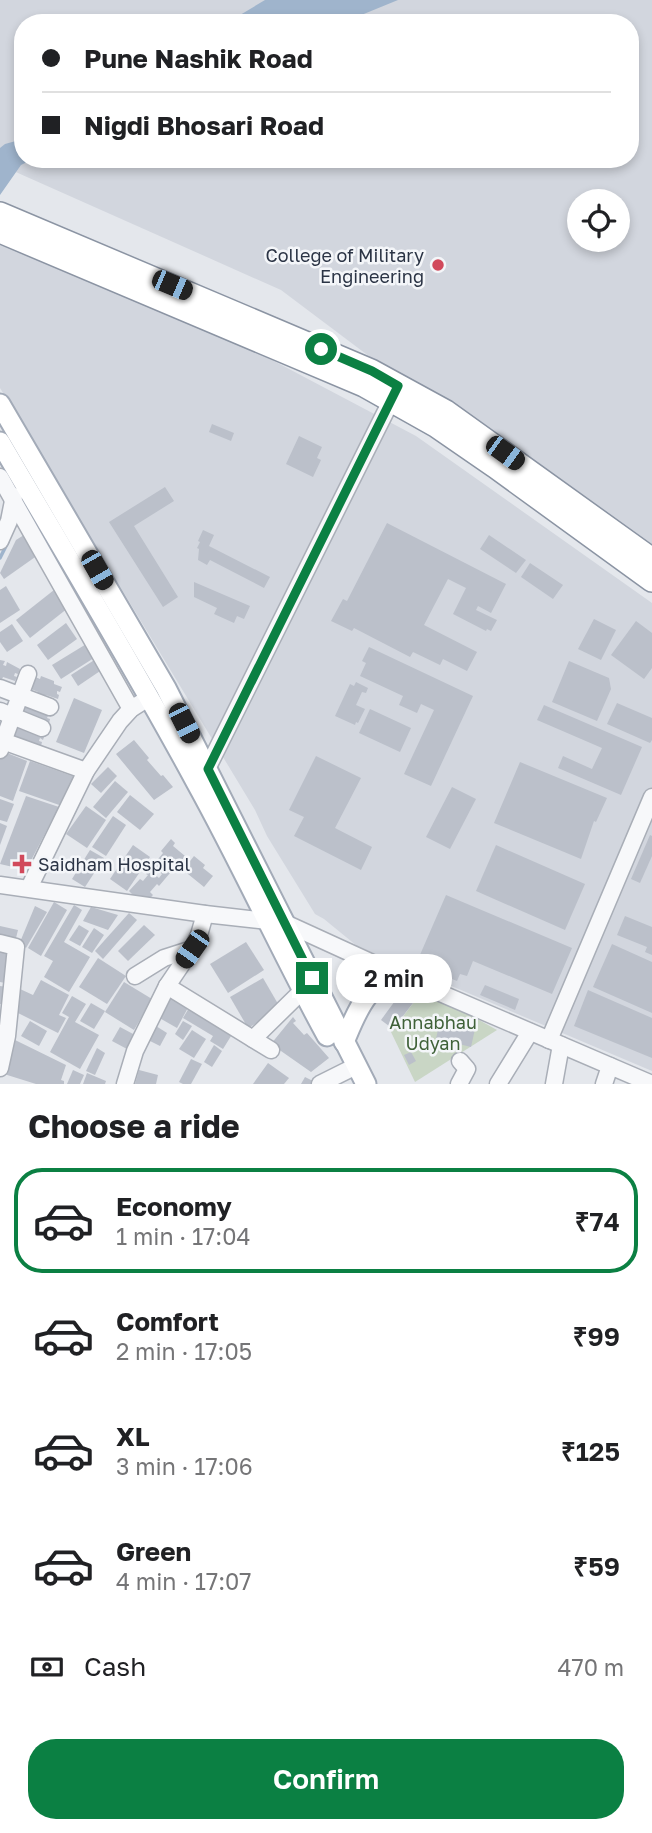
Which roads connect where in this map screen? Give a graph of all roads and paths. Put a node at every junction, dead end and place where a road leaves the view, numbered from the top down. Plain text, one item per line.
1 (0, 214) edge
2 (0, 231) edge
3 (395, 393) junction
4 (0, 404) edge
5 (0, 442) edge
6 (9, 475) edge
7 (13, 500) junction
8 (0, 541) edge
9 (652, 560) edge
10 (652, 580) edge
11 (28, 674) dead end
12 (0, 688) edge
13 (20, 696) junction
14 (150, 697) junction
15 (50, 706) dead end
16 (131, 709) junction
17 (6, 713) edge
18 (42, 728) dead end
19 (1, 744) edge
20 (86, 771) junction
21 (203, 777) junction
22 (652, 797) edge
23 (0, 885) edge
24 (29, 888) junction
25 (205, 914) junction
26 (276, 922) junction
27 (0, 943) edge
28 (192, 949) junction
29 (135, 976) dead end
30 (404, 977) junction
31 (167, 986) junction
32 (302, 991) junction
33 (530, 1032) junction
34 (253, 1039) junction
35 (344, 1042) junction
36 (555, 1042) junction
37 (271, 1050) dead end
38 (460, 1060) dead end
39 (610, 1066) junction
40 (0, 1068) edge
41 (352, 1074) edge
42 (125, 1084) edge
43 (320, 1084) edge
44 (366, 1084) edge
45 (458, 1084) edge
46 (498, 1084) edge
47 (554, 1084) edge
48 (604, 1084) edge
49 (652, 1084) edge

1 - 3 highway
2 - 3 highway
3 - 9 highway
3 - 10 highway
3 - 21 street
4 - 21 main road
5 - 6 main road
6 - 7 street
6 - 14 main road
7 - 8 street
7 - 16 street
11 - 13 street
12 - 13 street
13 - 15 street
13 - 17 street
14 - 16 street
14 - 21 main road
16 - 20 street
17 - 18 street
17 - 19 street
19 - 20 street
20 - 24 street
21 - 26 main road
22 - 36 street
23 - 24 street
24 - 25 street
25 - 26 street
25 - 28 street
26 - 30 street
26 - 32 main road
26 - 35 main road
27 - 40 street
28 - 29 street
28 - 31 street
30 - 33 street
30 - 35 main road
31 - 34 street
31 - 42 street
32 - 34 street
32 - 41 main road
33 - 36 street
33 - 46 street
34 - 37 street
35 - 41 main road
36 - 39 street
36 - 47 street
38 - 45 street
39 - 48 street
39 - 49 street
41 - 43 street
41 - 44 main road

